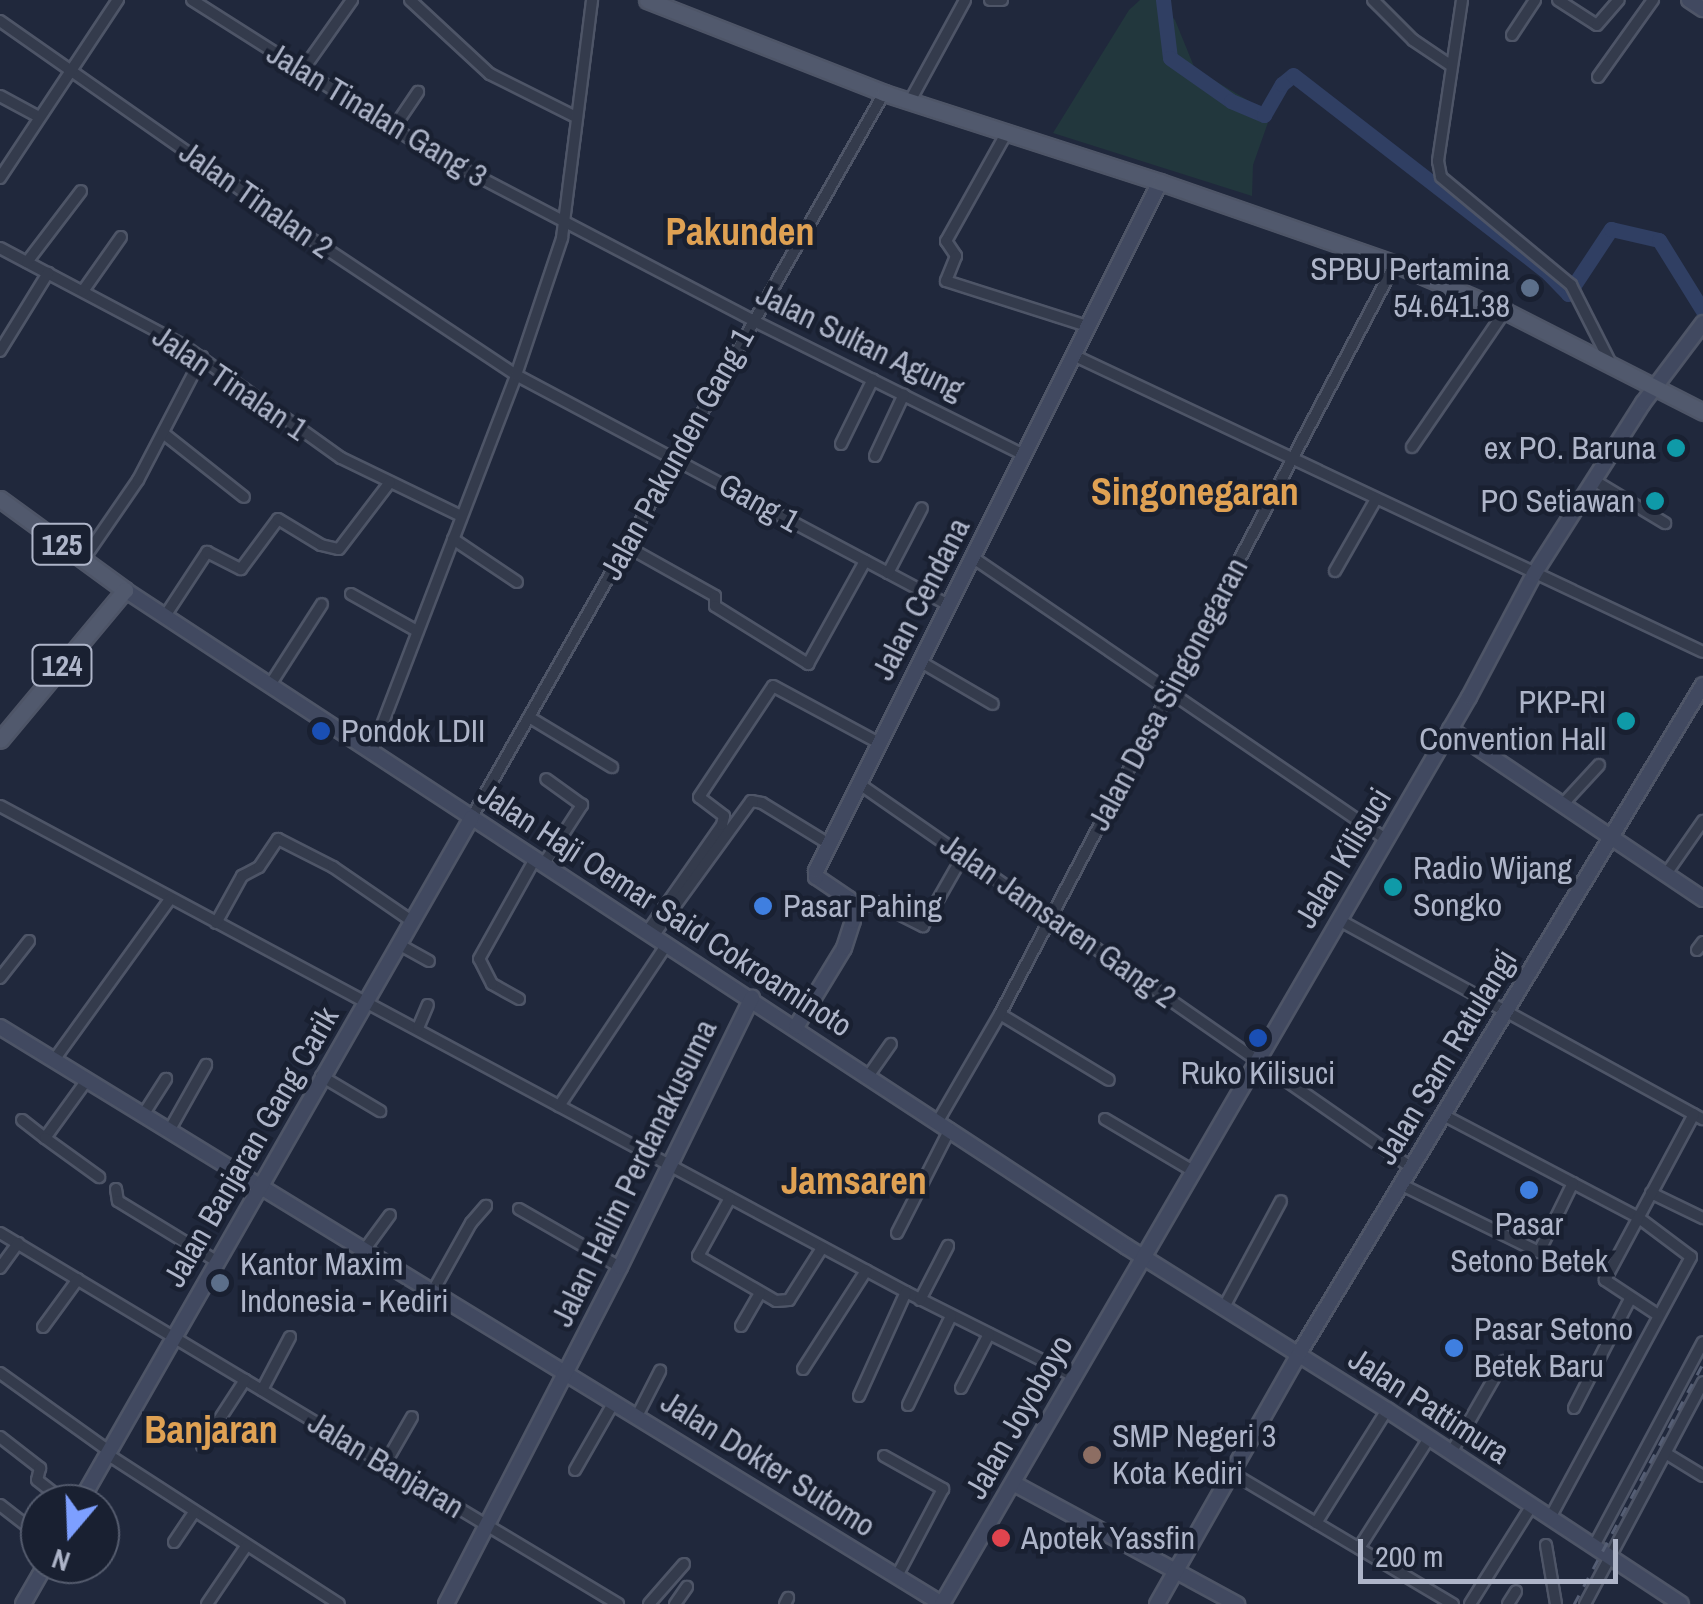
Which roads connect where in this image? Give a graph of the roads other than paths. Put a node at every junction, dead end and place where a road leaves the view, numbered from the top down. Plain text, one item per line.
1 (118, 0) edge
2 (192, 0) edge
3 (352, 0) edge
4 (410, 0) edge
5 (592, 0) edge
6 (647, 0) edge
7 (965, 0) edge
8 (990, 0) edge
9 (1002, 0) edge
10 (1373, 0) edge
11 (1462, 0) edge
12 (1534, 0) edge
13 (1558, 0) edge
14 (1619, 0) edge
15 (1653, 0) edge
16 (0, 21) edge
17 (1512, 35) dead end
18 (1450, 65) junction
19 (302, 71) junction
20 (71, 72) junction
21 (1598, 76) dead end
22 (418, 92) dead end
23 (884, 93) junction
24 (0, 96) edge
25 (910, 102) junction
26 (39, 117) junction
27 (576, 117) junction
28 (392, 129) junction
29 (1007, 132) junction
30 (0, 178) edge
31 (1160, 182) junction
32 (82, 191) dead end
33 (566, 224) junction
34 (121, 236) dead end
35 (0, 248) edge
36 (27, 262) junction
37 (1395, 264) junction
38 (48, 273) junction
39 (83, 291) junction
40 (1505, 310) junction
41 (752, 320) junction
42 (1703, 323) edge
43 (1087, 326) junction
44 (0, 352) edge
45 (1073, 356) junction
46 (202, 357) junction
47 (1612, 364) junction
48 (516, 375) junction
49 (872, 379) junction
50 (1656, 386) junction
51 (904, 394) junction
52 (1703, 412) edge
53 (163, 433) junction
54 (841, 444) dead end
55 (1412, 447) dead end
56 (1024, 455) junction
57 (674, 456) junction
58 (875, 456) dead end
59 (1292, 459) junction
60 (390, 482) junction
61 (1595, 482) junction
62 (244, 497) dead end
63 (0, 498) edge
64 (1376, 500) junction
65 (922, 508) dead end
66 (461, 516) junction
67 (1665, 524) dead end
68 (453, 538) junction
69 (626, 546) junction
70 (972, 557) junction
71 (83, 560) junction
72 (864, 561) junction
73 (1335, 571) dead end
74 (888, 573) junction
75 (1534, 574) junction
76 (517, 582) dead end
77 (125, 590) junction
78 (351, 594) dead end
79 (322, 604) dead end
80 (948, 605) junction
81 (160, 613) junction
82 (417, 631) junction
83 (1703, 652) edge
84 (920, 662) junction
85 (270, 685) junction
86 (1703, 685) edge
87 (1171, 690) junction
88 (993, 704) dead end
89 (530, 718) junction
90 (1450, 729) junction
91 (0, 740) edge
92 (878, 743) junction
93 (372, 751) junction
94 (1598, 765) dead end
95 (612, 767) dead end
96 (546, 779) dead end
97 (858, 783) junction
98 (1563, 804) junction
99 (0, 806) edge
100 (472, 817) junction
101 (1703, 821) edge
102 (1610, 836) junction
103 (1386, 840) junction
104 (829, 844) junction
105 (963, 856) junction
106 (539, 862) junction
107 (1666, 874) junction
108 (1703, 898) edge
109 (170, 899) junction
110 (852, 911) junction
111 (1051, 915) junction
112 (1339, 920) junction
113 (216, 922) junction
114 (413, 922) junction
115 (656, 938) junction
116 (29, 940) dead end
117 (400, 945) junction
118 (429, 961) dead end
119 (0, 978) edge
120 (752, 998) junction
121 (519, 999) dead end
122 (366, 1000) junction
123 (428, 1005) dead end
124 (1508, 1012) junction
125 (1000, 1014) junction
126 (0, 1026) edge
127 (796, 1026) junction
128 (418, 1028) junction
129 (891, 1044) dead end
130 (1259, 1059) junction
131 (54, 1060) junction
132 (206, 1065) dead end
133 (869, 1075) junction
134 (320, 1076) junction
135 (166, 1079) dead end
136 (87, 1080) junction
137 (1109, 1080) dead end
138 (559, 1106) junction
139 (380, 1112) dead end
140 (143, 1115) junction
141 (1445, 1116) junction
142 (1698, 1116) edge
143 (1104, 1118) dead end
144 (22, 1120) dead end
145 (944, 1126) junction
146 (169, 1131) junction
147 (45, 1138) junction
148 (669, 1166) junction
149 (1412, 1168) junction
150 (1193, 1172) junction
151 (99, 1177) dead end
152 (1574, 1183) junction
153 (1402, 1184) junction
154 (261, 1187) junction
155 (116, 1189) dead end
156 (1651, 1193) junction
157 (730, 1198) junction
158 (1280, 1201) dead end
159 (486, 1206) dead end
160 (519, 1209) dead end
161 (390, 1215) dead end
162 (1638, 1218) junction
163 (1703, 1218) edge
164 (0, 1233) edge
165 (897, 1233) dead end
166 (18, 1243) junction
167 (948, 1246) dead end
168 (822, 1248) junction
169 (364, 1249) junction
170 (1144, 1258) junction
171 (218, 1262) junction
172 (620, 1267) junction
173 (0, 1268) edge
174 (866, 1271) junction
175 (78, 1280) junction
176 (432, 1291) junction
177 (760, 1292) junction
178 (906, 1292) junction
179 (1630, 1299) junction
180 (920, 1300) junction
181 (1224, 1307) junction
182 (1658, 1315) junction
183 (951, 1316) junction
184 (42, 1326) dead end
185 (741, 1326) dead end
186 (988, 1334) junction
187 (290, 1337) dead end
188 (174, 1338) junction
189 (1703, 1342) edge
190 (1298, 1354) junction
191 (1504, 1361) dead end
192 (802, 1369) dead end
193 (0, 1372) edge
194 (565, 1372) junction
195 (660, 1372) dead end
196 (1074, 1376) junction
197 (245, 1380) junction
198 (1703, 1382) edge
199 (962, 1388) dead end
200 (262, 1390) junction
201 (858, 1396) dead end
202 (614, 1402) junction
203 (908, 1406) dead end
204 (1574, 1408) dead end
205 (1386, 1410) junction
206 (637, 1416) junction
207 (412, 1417) dead end
208 (0, 1437) edge
209 (1430, 1438) junction
210 (202, 1446) dead end
211 (1451, 1452) junction
212 (108, 1453) junction
213 (1666, 1454) junction
214 (884, 1456) dead end
215 (385, 1464) junction
216 (575, 1470) dead end
217 (1232, 1473) junction
218 (1703, 1476) edge
219 (1013, 1483) junction
220 (42, 1484) edge
221 (90, 1484) edge
222 (0, 1505) edge
223 (1532, 1505) junction
224 (195, 1512) junction
225 (1550, 1518) junction
226 (20, 1520) edge
227 (1316, 1523) junction
228 (487, 1526) junction
229 (174, 1542) dead end
230 (247, 1545) junction
231 (1546, 1545) dead end
232 (1594, 1546) junction
233 (1359, 1548) junction
234 (1612, 1558) junction
235 (684, 1564) dead end
236 (1176, 1572) junction
237 (897, 1576) junction
238 (688, 1588) dead end
239 (1516, 1592) dead end
240 (1434, 1599) edge
241 (333, 1602) edge
242 (208, 1604) edge
243 (446, 1604) edge
244 (618, 1604) edge
245 (649, 1604) edge
246 (675, 1604) edge
247 (942, 1604) edge
248 (1157, 1604) edge
249 (1237, 1604) edge
250 (1453, 1604) edge
251 (1470, 1604) edge
252 (1508, 1604) edge
253 (1556, 1604) edge
254 (1584, 1604) edge
255 (1681, 1604) edge

1 - 20 street
2 - 19 street, Jalan Tinalan Gang 3
3 - 19 street
4 - 27 street
5 - 27 street
6 - 23 main road
7 - 25 street
8 - 9 street
10 - 18 street
11 - 18 street
12 - 17 street
13 - 14 street
15 - 21 street
16 - 20 street, Jalan Tinalan 2
18 - 47 street
19 - 28 street, Jalan Tinalan Gang 3
20 - 26 street
20 - 48 street, Jalan Tinalan 2
22 - 28 street
23 - 25 main road
23 - 41 street, Jalan Pakunden Gang 1
24 - 26 street
25 - 29 main road
26 - 30 street
27 - 33 street
28 - 33 street, Jalan Tinalan Gang 3
29 - 31 main road
29 - 43 street
31 - 37 main road
31 - 43 street, Jalan Cendana
32 - 36 street
33 - 41 street, Jalan Sultan Agung
33 - 48 street
34 - 39 street
35 - 36 street, Jalan Tinalan 1
36 - 38 street, Jalan Tinalan 1
37 - 40 main road
37 - 59 street, Jalan Desa Singonegaran
38 - 39 street, Jalan Tinalan 1
38 - 44 street
39 - 46 street, Jalan Tinalan 1
40 - 47 main road
40 - 55 street
41 - 49 street, Jalan Sultan Agung
41 - 57 street, Jalan Pakunden Gang 1
42 - 50 street, Jalan Kilisuci
43 - 45 street, Jalan Cendana
45 - 56 street, Jalan Cendana
45 - 59 street
46 - 53 street
46 - 60 street, Jalan Tinalan 1
47 - 50 main road
48 - 57 street, Gang 1
48 - 66 street
49 - 51 street, Jalan Sultan Agung
49 - 54 street
50 - 52 main road
50 - 61 street, Jalan Kilisuci
51 - 56 street, Jalan Sultan Agung
51 - 58 street
53 - 62 street
53 - 71 street
56 - 70 street, Jalan Cendana
57 - 69 street, Jalan Pakunden Gang 1
57 - 72 street, Gang 1
59 - 64 street
59 - 87 street, Jalan Desa Singonegaran
60 - 66 street, Jalan Tinalan 1
60 - 81 street
61 - 67 street
61 - 75 street, Jalan Kilisuci
63 - 71 main road, 125
64 - 73 street
64 - 75 street
65 - 74 street
66 - 68 street
68 - 76 street
68 - 82 street
69 - 72 street
69 - 89 street, Jalan Pakunden Gang 1
70 - 80 street, Jalan Cendana
70 - 87 street
71 - 77 main road, 125
72 - 74 street, Gang 1
74 - 80 street, Gang 1
75 - 83 street
75 - 90 street, Jalan Kilisuci
77 - 81 street, Jalan Haji Oemar Said Cokroaminoto
77 - 91 main road, 124
78 - 82 street
79 - 85 street
80 - 84 street, Jalan Cendana
81 - 85 street, Jalan Haji Oemar Said Cokroaminoto
82 - 93 street
84 - 88 street
84 - 92 street, Jalan Cendana
85 - 93 street, Jalan Haji Oemar Said Cokroaminoto
86 - 102 street, Jalan Sam Ratulangi
87 - 103 street
87 - 111 street, Jalan Desa Singonegaran
89 - 95 street
89 - 100 street, Jalan Pakunden Gang 1
90 - 98 street
90 - 103 street, Jalan Kilisuci
92 - 97 street, Jalan Cendana
92 - 115 street
93 - 100 street, Jalan Haji Oemar Said Cokroaminoto
94 - 98 street
96 - 106 street
97 - 104 street, Jalan Cendana
97 - 105 street, Jalan Jamsaren Gang 2
98 - 102 street
99 - 109 street
100 - 106 street, Jalan Haji Oemar Said Cokroaminoto
100 - 114 street, Jalan Banjaran Gang Carik
101 - 107 street
102 - 107 street
102 - 124 street, Jalan Sam Ratulangi
103 - 112 street, Jalan Kilisuci
104 - 110 street, Jalan Cendana
104 - 115 street
105 - 110 street
105 - 111 street, Jalan Jamsaren Gang 2
106 - 115 street, Jalan Haji Oemar Said Cokroaminoto
106 - 121 street
107 - 108 street
109 - 113 street
109 - 131 street
110 - 127 street
111 - 125 street, Jalan Desa Singonegaran
111 - 130 street, Jalan Jamsaren Gang 2
112 - 124 street
112 - 130 street, Jalan Kilisuci
113 - 114 street
113 - 122 street
114 - 117 street, Jalan Banjaran Gang Carik
115 - 120 street, Jalan Haji Oemar Said Cokroaminoto
115 - 138 street
116 - 119 street
117 - 118 street
117 - 122 street, Jalan Banjaran Gang Carik
120 - 127 street, Jalan Haji Oemar Said Cokroaminoto
120 - 148 street, Jalan Halim Perdanakusuma
122 - 128 street
122 - 134 street, Jalan Banjaran Gang Carik
123 - 128 street
124 - 141 street, Jalan Sam Ratulangi
124 - 142 street
125 - 137 street
125 - 145 street, Jalan Desa Singonegaran
126 - 131 street, Jalan Dokter Sutomo
127 - 133 street, Jalan Haji Oemar Said Cokroaminoto
128 - 138 street
129 - 133 street
130 - 149 street, Jalan Jamsaren Gang 2
130 - 150 street, Jalan Kilisuci
131 - 136 street, Jalan Dokter Sutomo
132 - 146 street
133 - 145 street, Jalan Haji Oemar Said Cokroaminoto
134 - 139 street
134 - 154 street, Jalan Banjaran Gang Carik
135 - 140 street
136 - 140 street, Jalan Dokter Sutomo
136 - 147 street
138 - 148 street
140 - 146 street, Jalan Dokter Sutomo
141 - 149 street, Jalan Sam Ratulangi
141 - 152 street
142 - 156 street
143 - 150 street
144 - 147 street
145 - 165 street, Jalan Desa Singonegaran
145 - 170 street, Jalan Haji Oemar Said Cokroaminoto
146 - 154 street, Jalan Dokter Sutomo
147 - 151 street
148 - 157 street
148 - 172 street, Jalan Halim Perdanakusuma
149 - 153 street, Jalan Sam Ratulangi
150 - 170 street, Jalan Kilisuci
152 - 153 street
152 - 162 street
153 - 190 street, Jalan Sam Ratulangi
154 - 169 street, Jalan Dokter Sutomo
154 - 171 street, Jalan Banjaran Gang Carik
155 - 171 street
156 - 162 street
156 - 163 street
157 - 168 street
157 - 177 street
158 - 181 street
159 - 176 street
160 - 172 street
161 - 169 street
162 - 179 street
162 - 182 street
164 - 166 street, Jalan Banjaran
166 - 173 street
166 - 175 street, Jalan Banjaran
167 - 180 street
168 - 174 street
168 - 177 street
169 - 176 street, Jalan Dokter Sutomo
170 - 181 street, Jalan Pattimura
170 - 196 street, Jalan Joyoboyo
171 - 188 street, Jalan Banjaran Gang Carik
172 - 194 street, Jalan Halim Perdanakusuma
174 - 178 street
174 - 192 street
175 - 184 street
175 - 188 street, Jalan Banjaran
176 - 194 street, Jalan Dokter Sutomo
177 - 185 street
178 - 180 street
178 - 201 street
179 - 182 street
179 - 204 street
180 - 183 street
181 - 190 street, Jalan Pattimura
182 - 225 street
183 - 186 street
183 - 203 street
186 - 196 street
186 - 199 street
187 - 200 street
188 - 197 street, Jalan Banjaran
188 - 212 street, Jalan Banjaran Gang Carik
189 - 232 street
190 - 205 street, Jalan Pattimura
190 - 217 street, Jalan Sam Ratulangi
191 - 211 street
193 - 212 street
194 - 202 street, Jalan Dokter Sutomo
194 - 228 street, Jalan Halim Perdanakusuma
195 - 206 street
196 - 219 street, Jalan Joyoboyo
197 - 200 street, Jalan Banjaran
197 - 210 street
198 - 213 street
200 - 215 street, Jalan Banjaran
202 - 206 street, Jalan Dokter Sutomo
202 - 216 street
205 - 209 street, Jalan Pattimura
205 - 227 street
206 - 237 street, Jalan Dokter Sutomo
207 - 215 street
208 - 220 street
209 - 211 street, Jalan Pattimura
209 - 233 street
211 - 223 street, Jalan Pattimura
212 - 221 street, Jalan Banjaran Gang Carik
212 - 224 street
213 - 218 street
213 - 234 street
214 - 237 street
215 - 228 street, Jalan Banjaran
217 - 227 street
217 - 236 street, Jalan Sam Ratulangi
219 - 236 street
219 - 247 street, Jalan Joyoboyo
222 - 226 street
223 - 225 street, Jalan Pattimura
223 - 251 street
224 - 229 street
224 - 230 street
225 - 232 street, Jalan Pattimura
227 - 233 street
228 - 243 street, Jalan Halim Perdanakusuma
228 - 244 street, Jalan Banjaran
230 - 241 street
230 - 242 street
231 - 253 street
232 - 234 street, Jalan Pattimura
233 - 240 street
234 - 254 street
234 - 255 street, Jalan Pattimura
235 - 245 street
236 - 248 street, Jalan Sam Ratulangi
236 - 249 street
237 - 247 street, Jalan Dokter Sutomo
238 - 246 street
239 - 252 street
240 - 250 street

